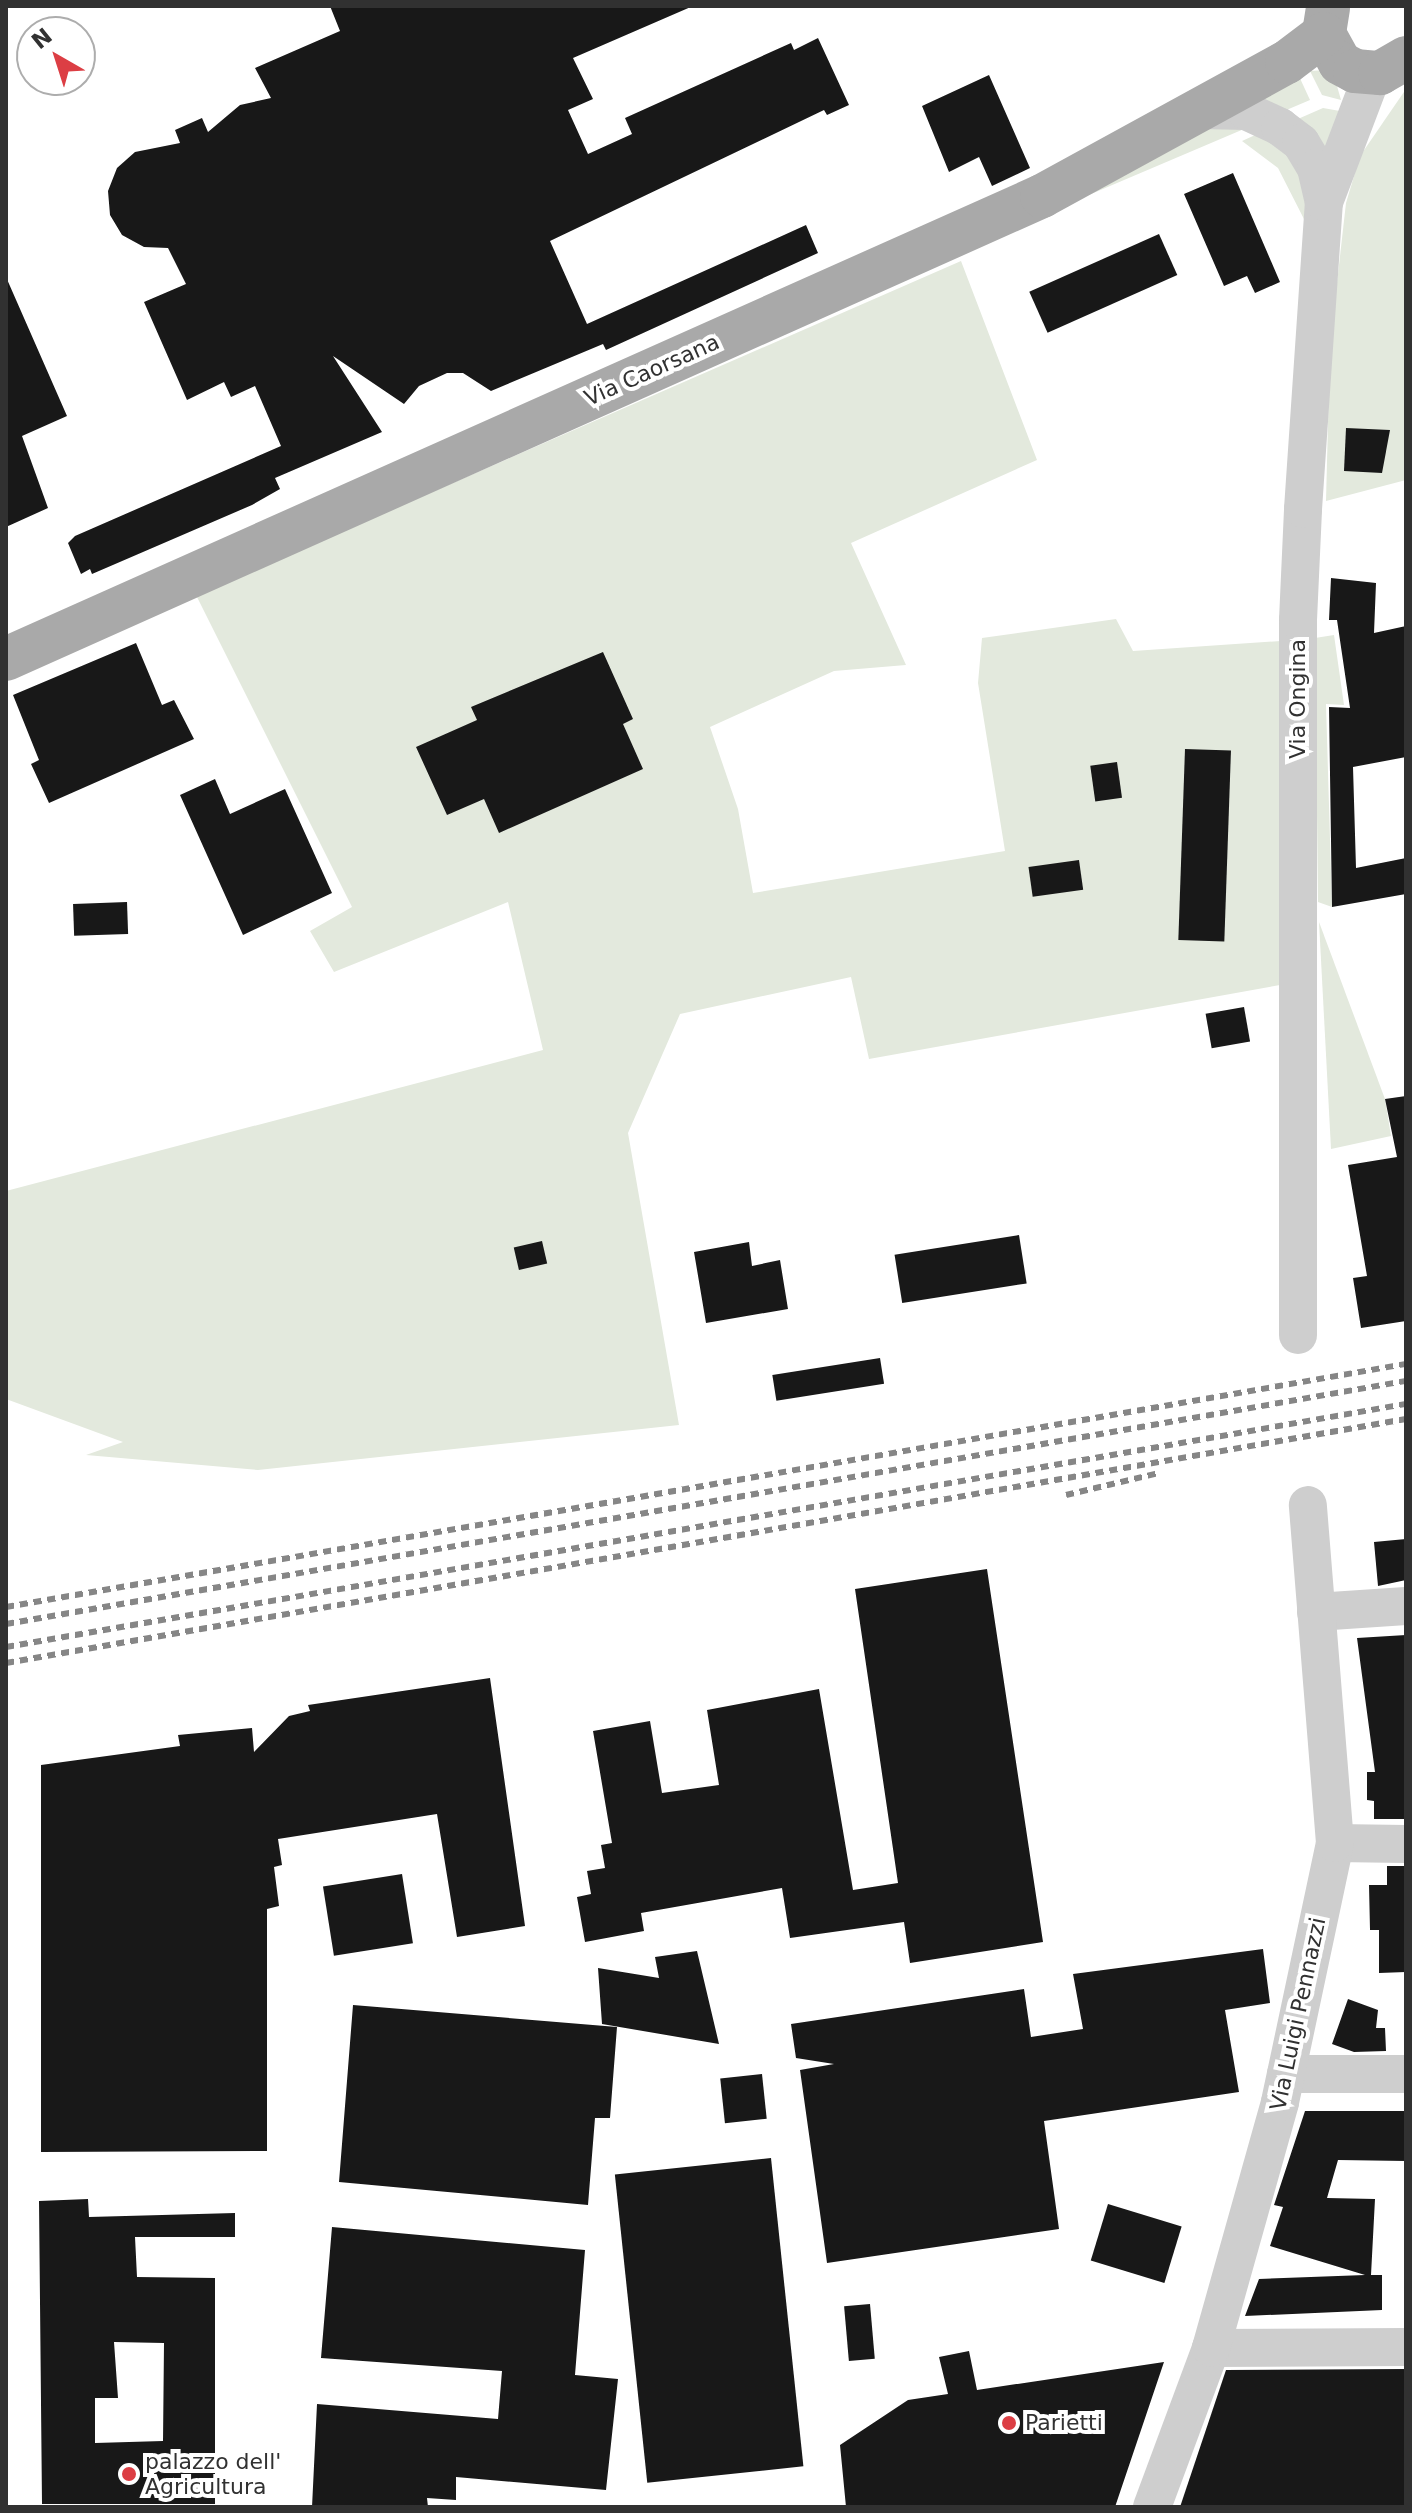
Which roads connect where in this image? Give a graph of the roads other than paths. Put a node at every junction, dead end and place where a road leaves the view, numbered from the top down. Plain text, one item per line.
1 (1326, 20) edge
2 (1287, 62) junction
3 (1378, 67) edge
4 (1202, 110) junction
5 (1324, 202) junction
6 (7, 655) edge
7 (1298, 1335) dead end
8 (1308, 1505) dead end
9 (1406, 1606) edge
10 (1316, 1612) junction
11 (1335, 1843) junction
12 (1406, 1844) edge
13 (1286, 2074) junction
14 (1406, 2074) edge
15 (1406, 2347) edge
16 (1211, 2348) junction
17 (1152, 2507) edge

1 - 2 main road, Via Caorsana
1 - 3 main road
2 - 3 main road
2 - 4 main road, Via Caorsana
3 - 5 street, Via Ongina
4 - 5 street
4 - 6 main road, Via Caorsana
5 - 7 street, Via Ongina
8 - 10 street, Via Luigi Pennazzi
9 - 10 street
10 - 11 street, Via Luigi Pennazzi
11 - 12 street
11 - 13 street, Via Luigi Pennazzi
13 - 14 street
13 - 16 street, Via Luigi Pennazzi
15 - 16 street
16 - 17 street, Via Luigi Pennazzi

